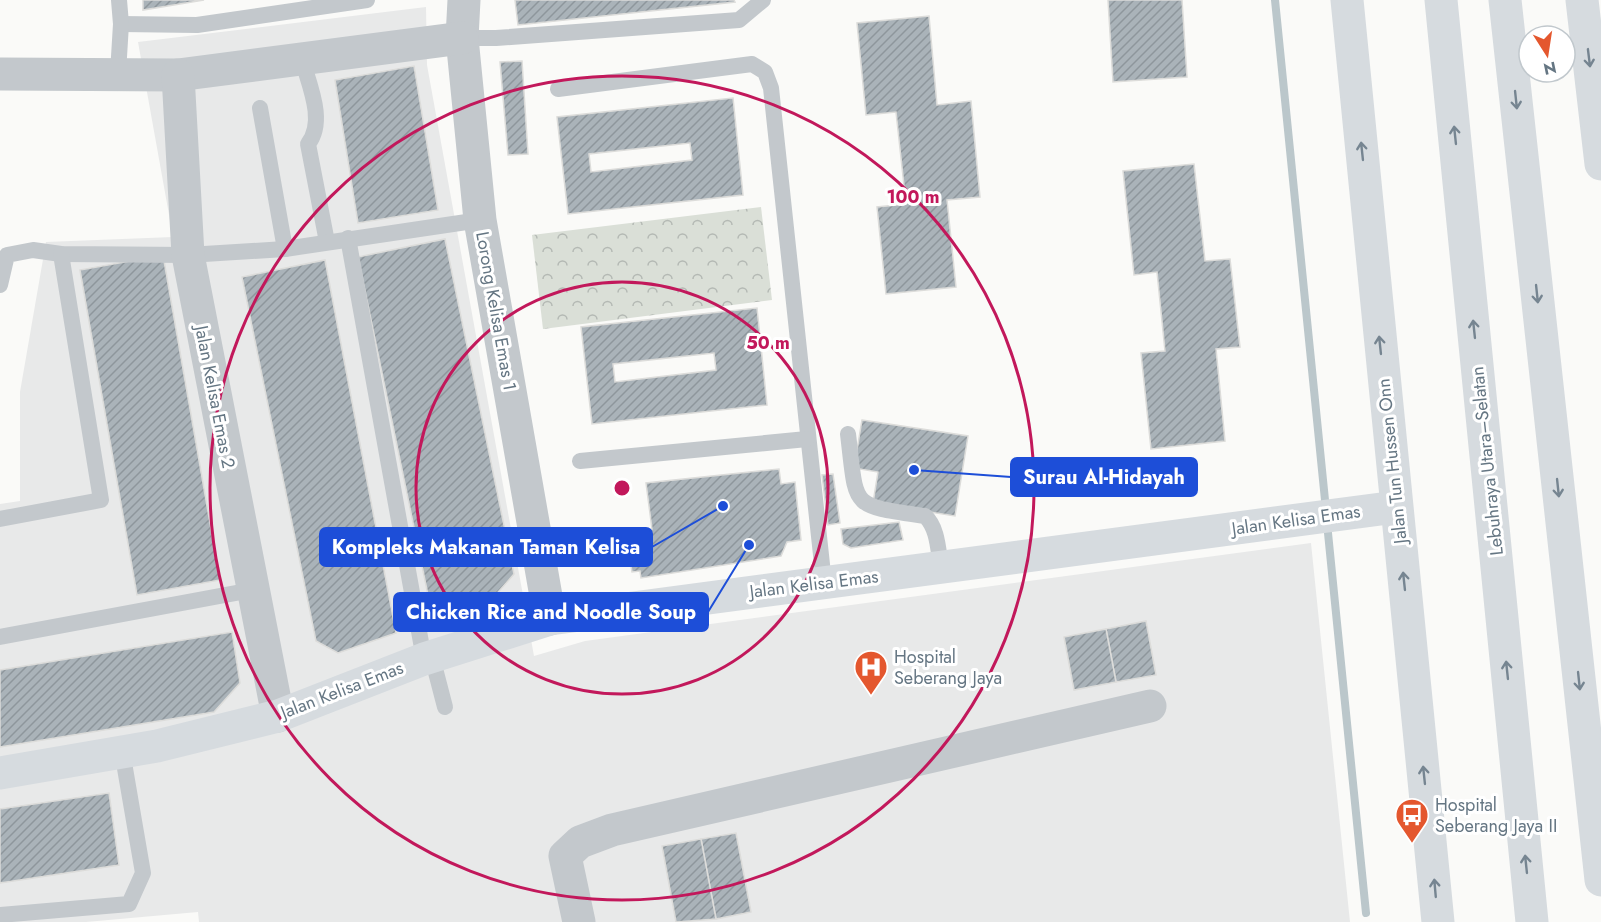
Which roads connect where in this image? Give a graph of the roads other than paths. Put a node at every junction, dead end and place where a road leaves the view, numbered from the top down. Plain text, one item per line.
1 (119, 0) edge
2 (367, 0) edge
3 (464, 0) edge
4 (763, 0) edge
5 (1347, 0) edge
6 (1442, 0) edge
7 (1505, 0) edge
8 (1582, 0) edge
9 (121, 24) junction
10 (462, 38) junction
11 (302, 59) junction
12 (118, 73) junction
13 (0, 74) edge
14 (178, 75) junction
15 (558, 89) dead end
16 (260, 108) dead end
17 (1601, 164) edge
18 (480, 220) junction
19 (348, 238) junction
20 (327, 242) junction
21 (285, 249) junction
22 (61, 254) junction
23 (188, 255) junction
24 (0, 285) edge
25 (848, 434) dead end
26 (807, 439) junction
27 (580, 461) dead end
28 (1396, 507) junction
29 (0, 519) edge
30 (941, 567) junction
31 (824, 583) junction
32 (252, 590) junction
33 (550, 619) junction
34 (0, 636) edge
35 (428, 658) junction
36 (1150, 706) dead end
37 (444, 707) dead end
38 (278, 716) junction
39 (122, 751) junction
40 (0, 773) edge
41 (1601, 880) edge
42 (0, 915) edge
43 (579, 922) edge
44 (1438, 922) edge
45 (1532, 922) edge

1 - 9 lane
2 - 9 lane
3 - 10 street, Lorong Kelisa Emas 1
4 - 10 lane
28 -> 5 main road, Jalan Tun Hussen Onn
45 -> 6 main road, Lebuhraya Utara–Selatan
7 -> 41 main road
8 -> 17 main road
9 - 12 lane
10 - 11 street
10 - 18 street, Lorong Kelisa Emas 1
11 - 14 street
11 - 20 lane
12 - 13 street
12 - 14 street
14 - 23 street, Jalan Kelisa Emas 2
15 - 26 lane
16 - 21 lane
18 - 19 lane
18 - 33 street, Lorong Kelisa Emas 1
19 - 20 lane
19 - 35 lane
20 - 21 lane
21 - 23 lane
22 - 23 lane
22 - 24 lane
22 - 29 lane
23 - 32 street, Jalan Kelisa Emas 2
25 - 30 lane
26 - 27 lane
26 - 31 lane
28 - 30 main road, Jalan Kelisa Emas
44 -> 28 main road, Jalan Tun Hussen Onn
30 - 31 main road, Jalan Kelisa Emas
31 - 33 main road, Jalan Kelisa Emas
32 - 34 lane
32 - 38 street, Jalan Kelisa Emas 2
33 - 35 main road, Jalan Kelisa Emas
35 - 37 lane
35 - 38 main road, Jalan Kelisa Emas
36 - 43 street
38 - 39 main road, Jalan Kelisa Emas
39 - 40 main road, Jalan Kelisa Emas
39 - 42 lane

